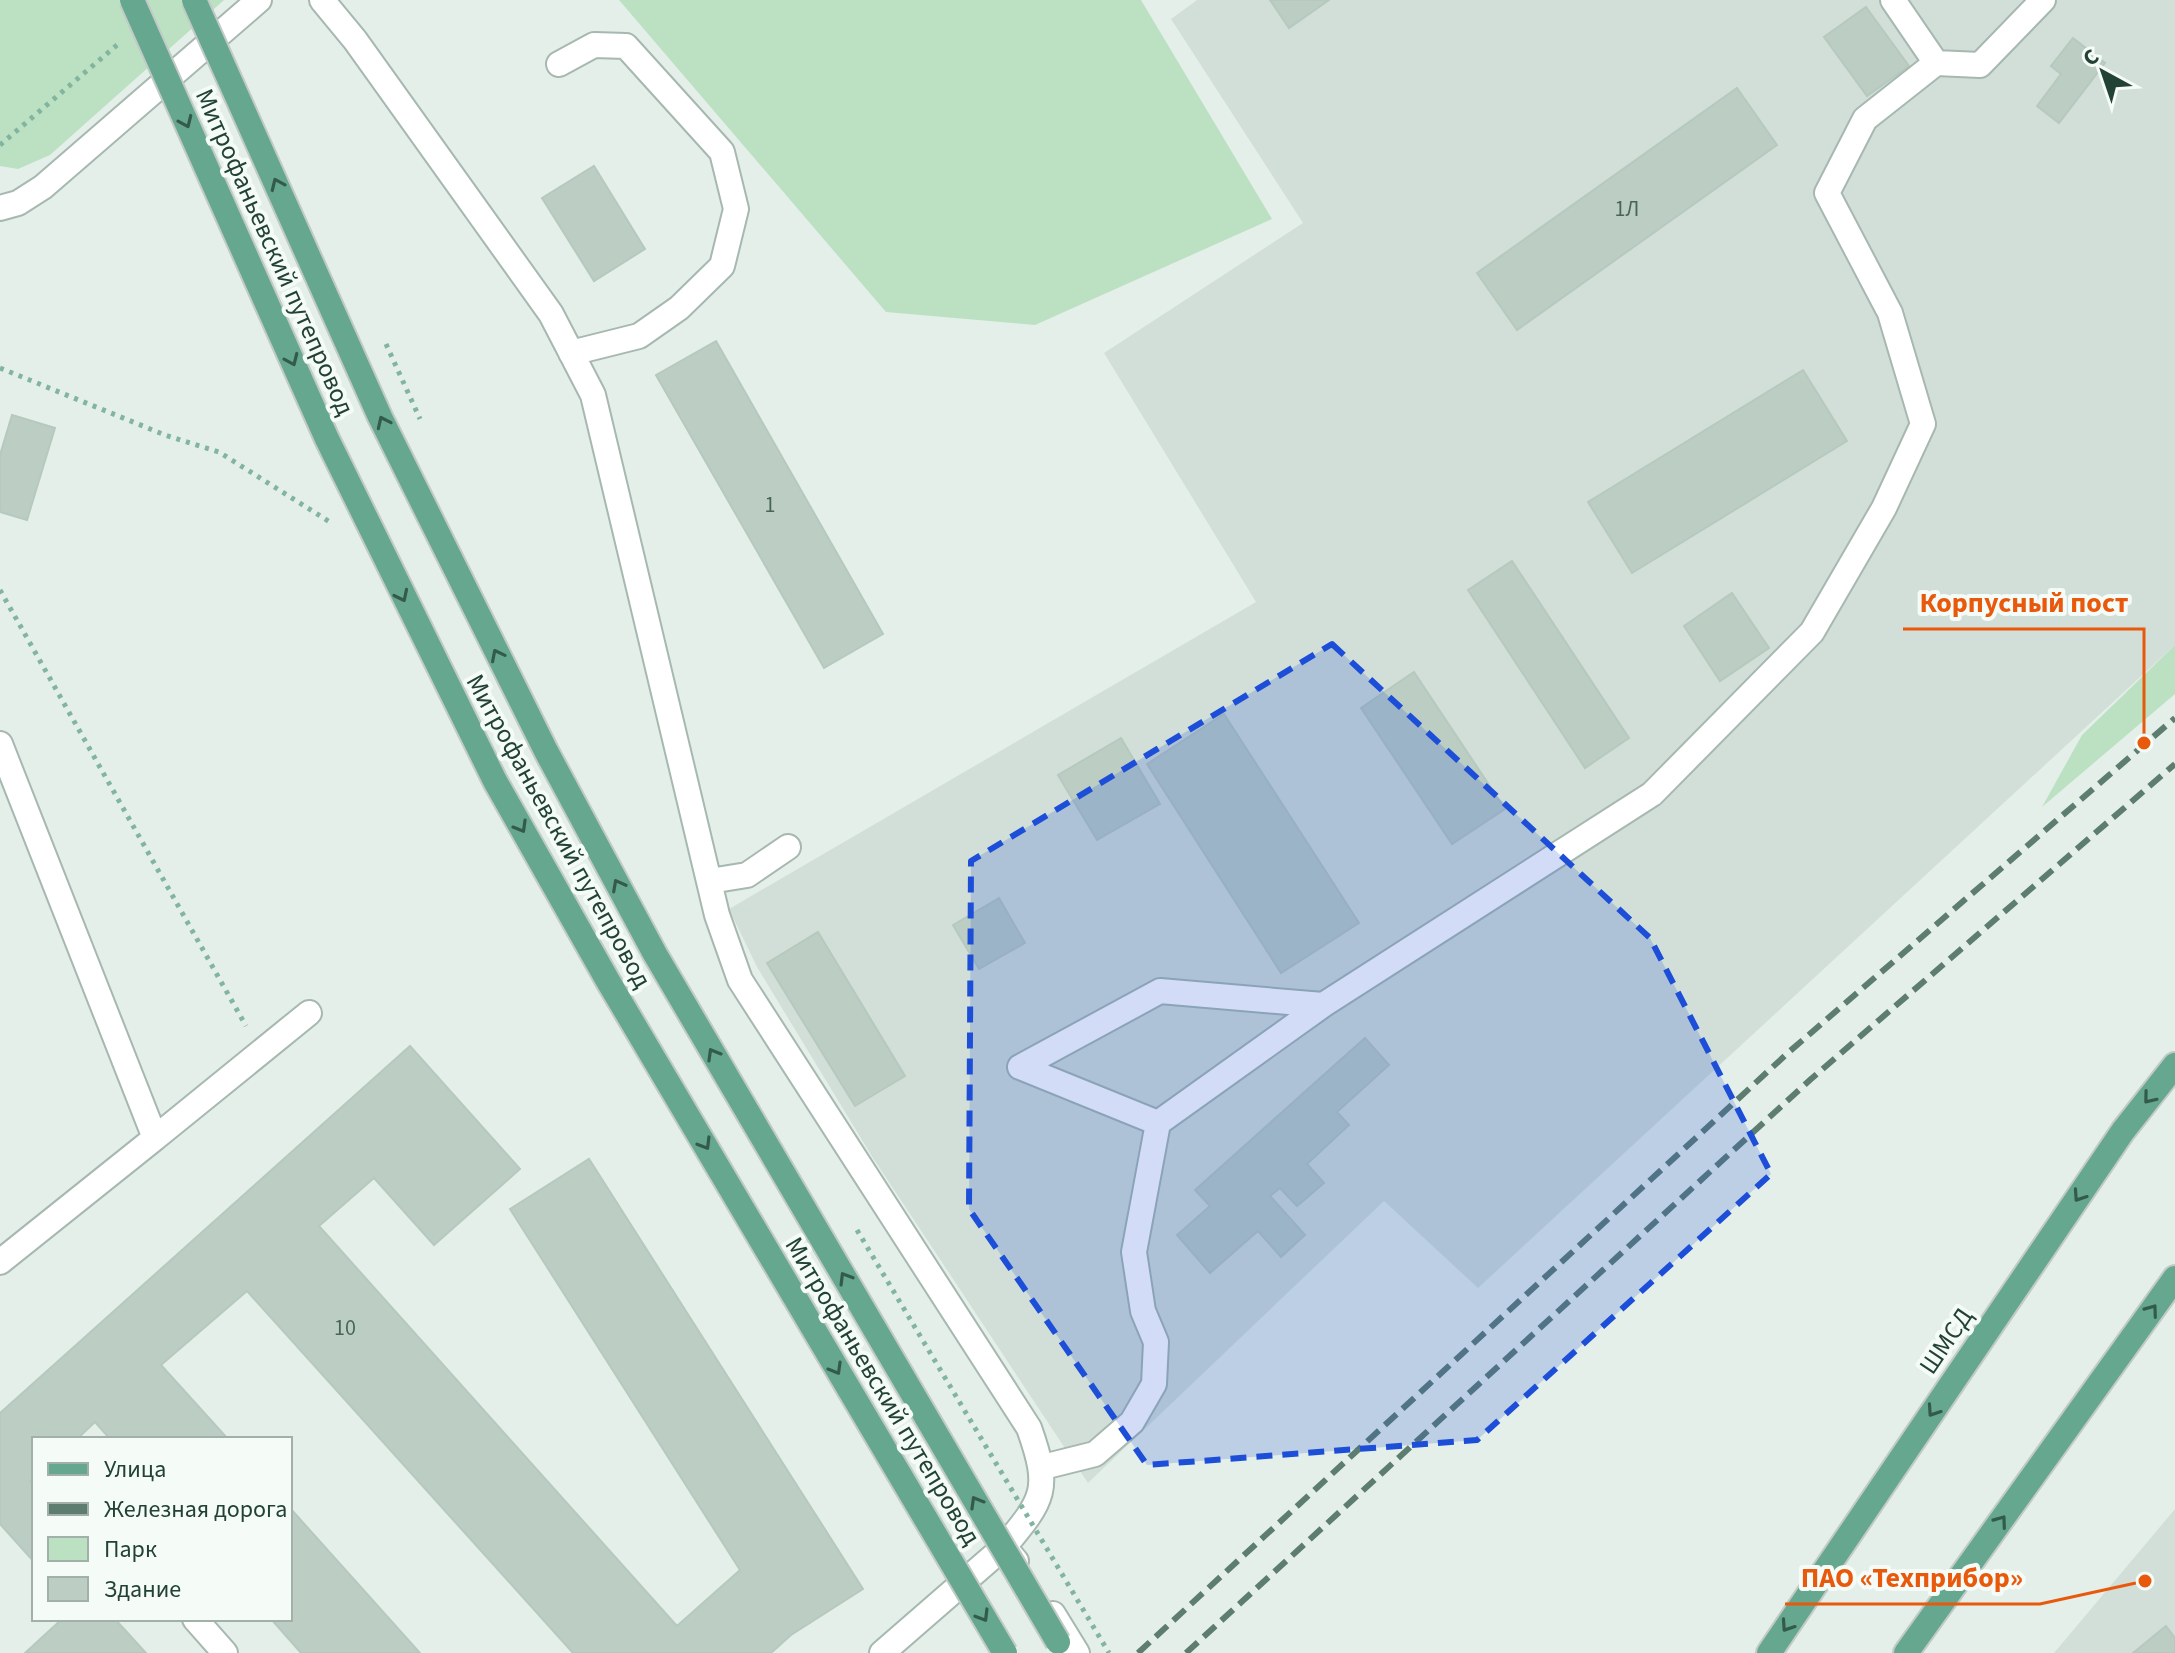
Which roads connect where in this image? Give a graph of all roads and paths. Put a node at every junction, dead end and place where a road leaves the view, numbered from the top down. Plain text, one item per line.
1 (132, 0) edge
2 (194, 0) edge
3 (259, 0) edge
4 (322, 0) edge
5 (1893, 0) edge
6 (2043, 0) edge
7 (121, 41) dead end
8 (1936, 63) junction
9 (559, 64) dead end
10 (0, 145) edge
11 (0, 208) edge
12 (385, 342) dead end
13 (571, 353) junction
14 (0, 368) edge
15 (87, 405) dead end
16 (423, 426) dead end
17 (0, 590) edge
18 (0, 744) edge
19 (788, 847) dead end
20 (710, 881) junction
21 (1323, 1005) junction
22 (309, 1013) dead end
23 (260, 1051) junction
24 (2175, 1065) edge
25 (1158, 1123) junction
26 (155, 1138) junction
27 (849, 1217) dead end
28 (0, 1262) edge
29 (2175, 1278) edge
30 (1043, 1467) junction
31 (1004, 1547) junction
32 (197, 1621) edge
33 (225, 1653) edge
34 (882, 1653) edge
35 (1005, 1653) edge
36 (1064, 1653) edge
37 (1077, 1653) edge
38 (1109, 1653) edge
39 (1769, 1653) edge
40 (1906, 1653) edge

1 -> 35 main road, Митрофаньевский путепровод, bridge
36 -> 2 main road, Митрофаньевский путепровод, bridge
3 - 11 street
4 - 13 street
5 - 8 street
6 - 8 street
7 - 10 path
8 - 21 street
9 - 13 street
12 - 16 path, bridge
13 - 20 street
14 - 15 path
17 - 23 path
18 - 26 street
19 - 20 street
20 - 30 street
21 - 25 street
21 - 25 street
22 - 23 street
23 - 26 street
24 -> 39 main road, ШМСД
25 - 30 street
26 - 28 street
27 - 38 path, bridge
40 -> 29 main road
30 - 31 street
31 - 34 street
31 - 37 street
32 - 33 street

